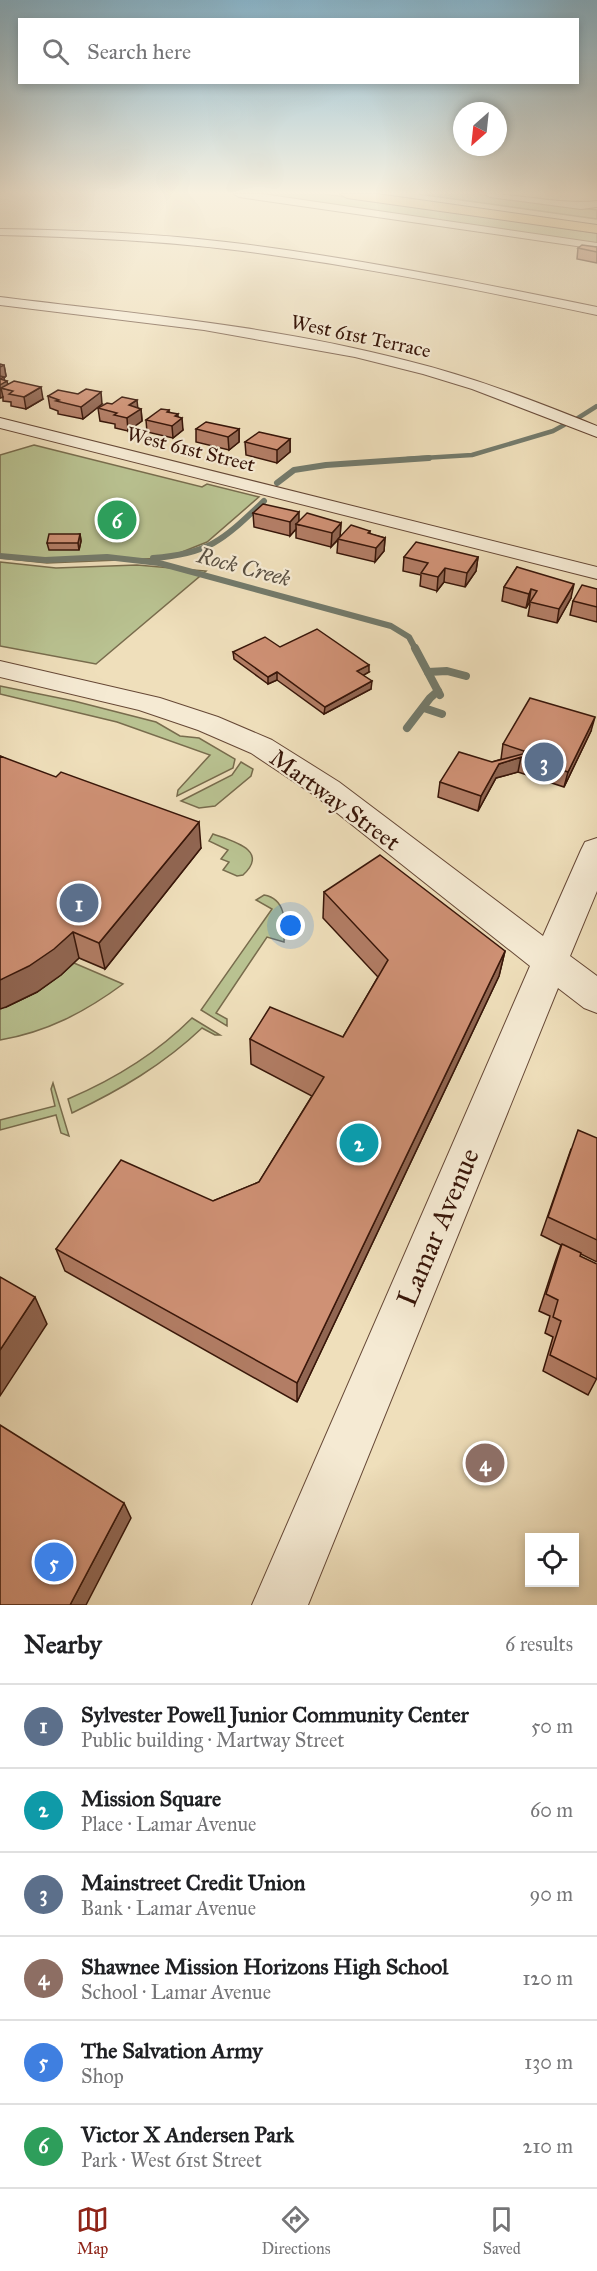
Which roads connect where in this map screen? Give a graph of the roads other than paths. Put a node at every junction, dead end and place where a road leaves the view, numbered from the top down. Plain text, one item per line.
1 (368, 269) edge
2 (0, 301) edge
3 (597, 311) edge
4 (0, 423) edge
5 (597, 432) edge
6 (597, 573) edge
7 (0, 669) edge
8 (597, 850) edge
9 (551, 961) junction
10 (597, 997) edge
11 (280, 1605) edge

1 - 3 street
2 - 5 street, West 61st Terrace
4 - 6 street, West 61st Street
7 - 9 street, Martway Street
8 - 9 street, Lamar Avenue
9 - 10 street, Martway Street
9 - 11 street, Lamar Avenue

